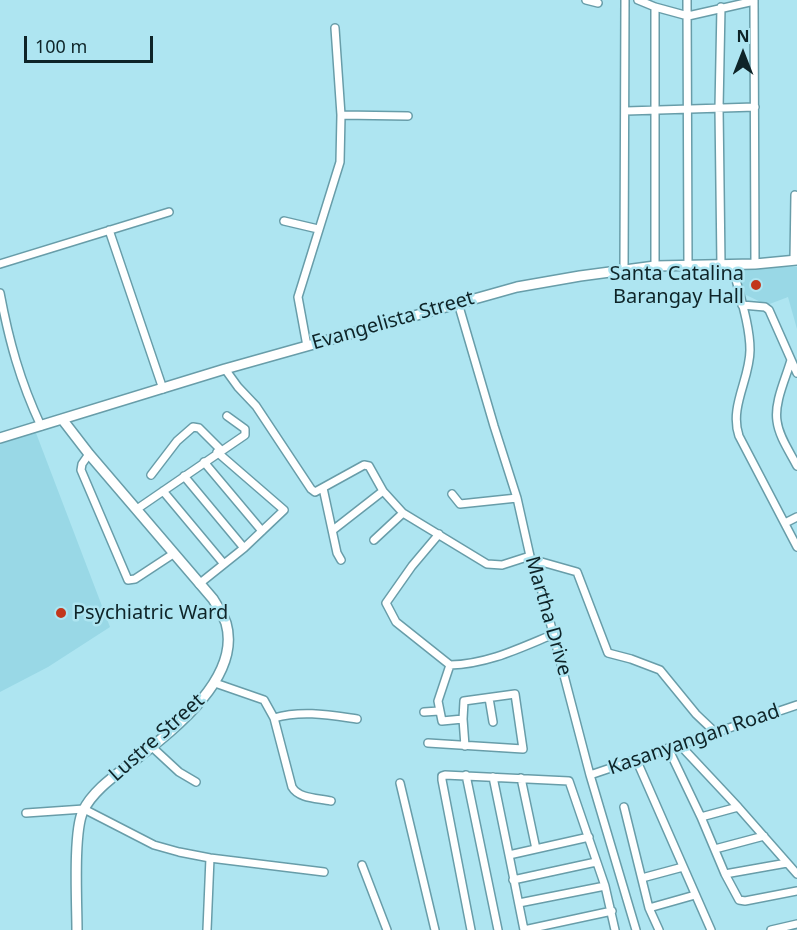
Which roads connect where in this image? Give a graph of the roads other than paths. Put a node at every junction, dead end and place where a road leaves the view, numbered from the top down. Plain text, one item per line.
1 (586, 0) edge
2 (625, 0) edge
3 (638, 0) edge
4 (687, 0) edge
5 (754, 1) edge
6 (598, 3) dead end
7 (655, 7) junction
8 (721, 7) junction
9 (688, 16) junction
10 (335, 28) dead end
11 (754, 107) junction
12 (687, 108) junction
13 (719, 108) junction
14 (656, 109) junction
15 (626, 111) junction
16 (341, 115) junction
17 (408, 116) dead end
18 (795, 195) dead end
19 (169, 212) dead end
20 (284, 221) dead end
21 (318, 229) junction
22 (109, 230) junction
23 (796, 260) edge
24 (0, 264) edge
25 (732, 264) junction
26 (755, 264) junction
27 (721, 265) junction
28 (655, 266) junction
29 (688, 266) junction
30 (624, 271) junction
31 (0, 293) edge
32 (458, 303) junction
33 (742, 305) junction
34 (307, 346) junction
35 (791, 360) junction
36 (225, 369) junction
37 (797, 373) edge
38 (163, 389) junction
39 (228, 416) dead end
40 (62, 419) junction
41 (41, 426) junction
42 (0, 438) edge
43 (219, 451) junction
44 (89, 454) junction
45 (204, 462) junction
46 (797, 466) edge
47 (151, 475) dead end
48 (184, 476) junction
49 (323, 488) junction
50 (383, 490) junction
51 (163, 491) junction
52 (452, 494) dead end
53 (516, 498) junction
54 (137, 509) junction
55 (403, 513) junction
56 (797, 517) edge
57 (786, 523) junction
58 (333, 530) junction
59 (262, 531) junction
60 (439, 534) junction
61 (374, 540) dead end
62 (797, 547) edge
63 (244, 548) junction
64 (172, 554) junction
65 (530, 558) junction
66 (341, 560) dead end
67 (224, 564) junction
68 (199, 584) junction
69 (554, 634) junction
70 (450, 665) junction
71 (215, 683) junction
72 (489, 698) junction
73 (797, 705) edge
74 (439, 711) junction
75 (424, 712) dead end
76 (274, 718) junction
77 (357, 719) dead end
78 (463, 719) junction
79 (493, 722) dead end
80 (716, 733) junction
81 (428, 743) dead end
82 (679, 744) junction
83 (465, 746) junction
84 (152, 747) junction
85 (668, 748) junction
86 (636, 759) junction
87 (590, 775) junction
88 (466, 776) junction
89 (493, 777) junction
90 (521, 778) junction
91 (196, 782) dead end
92 (400, 783) dead end
93 (331, 801) dead end
94 (624, 807) dead end
95 (738, 807) junction
96 (84, 809) junction
97 (26, 813) dead end
98 (701, 817) junction
99 (764, 836) junction
100 (589, 837) junction
101 (536, 849) junction
102 (715, 849) junction
103 (508, 855) junction
104 (210, 858) junction
105 (596, 862) junction
106 (787, 863) junction
107 (362, 866) dead end
108 (683, 867) junction
109 (324, 872) dead end
110 (725, 874) junction
111 (797, 874) edge
112 (642, 878) junction
113 (513, 880) junction
114 (605, 886) junction
115 (797, 891) edge
116 (695, 895) junction
117 (519, 903) junction
118 (649, 908) junction
119 (612, 911) junction
120 (797, 924) edge
121 (77, 930) edge
122 (207, 930) edge
123 (387, 930) edge
124 (435, 930) edge
125 (471, 930) edge
126 (498, 930) edge
127 (615, 930) edge
128 (636, 930) edge
129 (659, 930) edge
130 (711, 930) edge
131 (771, 930) edge

1 - 6 street
2 - 15 street
3 - 7 street
4 - 9 street
5 - 8 street
5 - 11 street
7 - 9 street
7 - 14 street
8 - 9 street
8 - 13 street
9 - 12 street
10 - 16 street
11 - 13 street
11 - 26 street
12 - 13 street
12 - 14 street
12 - 29 street
13 - 27 street
14 - 15 street
14 - 28 street
15 - 30 street
16 - 17 street
16 - 21 street
18 - 23 street
19 - 22 street
20 - 21 street
21 - 34 street
22 - 24 street
22 - 38 street
23 - 26 main road, Evangelista Street
25 - 26 main road, Evangelista Street
25 - 27 main road, Evangelista Street
25 - 33 street
27 - 29 main road, Evangelista Street
28 - 29 main road, Evangelista Street
28 - 30 main road, Evangelista Street
30 - 32 main road, Evangelista Street
31 - 41 street
32 - 34 main road, Evangelista Street
32 - 53 street, Martha Drive
33 - 35 street
33 - 57 street
34 - 36 main road, Evangelista Street
35 - 37 street
35 - 46 street
36 - 38 main road, Evangelista Street
36 - 49 street
38 - 40 main road, Evangelista Street
39 - 43 street
40 - 41 main road, Evangelista Street
40 - 44 main road, Lustre Street
41 - 42 main road, Evangelista Street
43 - 45 street
43 - 47 street
43 - 59 street
44 - 54 main road, Lustre Street
44 - 64 street
45 - 48 street
45 - 59 street
48 - 51 street
48 - 63 street
49 - 50 street
49 - 58 street
50 - 55 street
50 - 58 street
51 - 54 street
51 - 67 street
52 - 53 street
53 - 65 street, Martha Drive
54 - 64 main road, Lustre Street
55 - 60 street
55 - 61 street
56 - 57 street
57 - 62 street
58 - 66 street
59 - 63 street
60 - 65 street
60 - 70 street
63 - 67 street
64 - 68 main road, Lustre Street
65 - 69 street, Martha Drive
65 - 80 street
67 - 68 street
68 - 71 main road, Lustre Street
69 - 70 street
69 - 87 street, Martha Drive
70 - 74 street
71 - 76 street
71 - 84 main road, Lustre Street
72 - 78 street
72 - 79 street
72 - 83 street
73 - 80 street, Kasanyangan Road
74 - 75 street
74 - 78 street
76 - 77 street
76 - 93 street
78 - 83 street
80 - 82 street, Kasanyangan Road
81 - 83 street
82 - 85 street, Kasanyangan Road
82 - 95 street
84 - 91 street
84 - 96 main road, Lustre Street
85 - 86 street, Kasanyangan Road
85 - 98 street
86 - 87 street, Kasanyangan Road
86 - 108 street
87 - 128 street, Martha Drive
88 - 89 street
88 - 125 street
88 - 126 street
89 - 90 street
89 - 103 street
90 - 100 street
90 - 101 street
92 - 124 street
94 - 112 street
95 - 98 street
95 - 99 street
96 - 97 street
96 - 104 street
96 - 121 main road, Lustre Street
98 - 102 street
99 - 102 street
99 - 106 street
100 - 101 street
100 - 105 street
101 - 103 street
102 - 110 street
103 - 113 street
104 - 109 street
104 - 122 street
105 - 113 street
105 - 114 street
106 - 110 street
106 - 111 street
107 - 123 street
108 - 112 street
108 - 116 street
110 - 115 street
112 - 118 street
113 - 117 street
114 - 117 street
114 - 119 street
116 - 118 street
116 - 130 street
117 - 119 street
118 - 129 street
119 - 127 street
120 - 131 street

